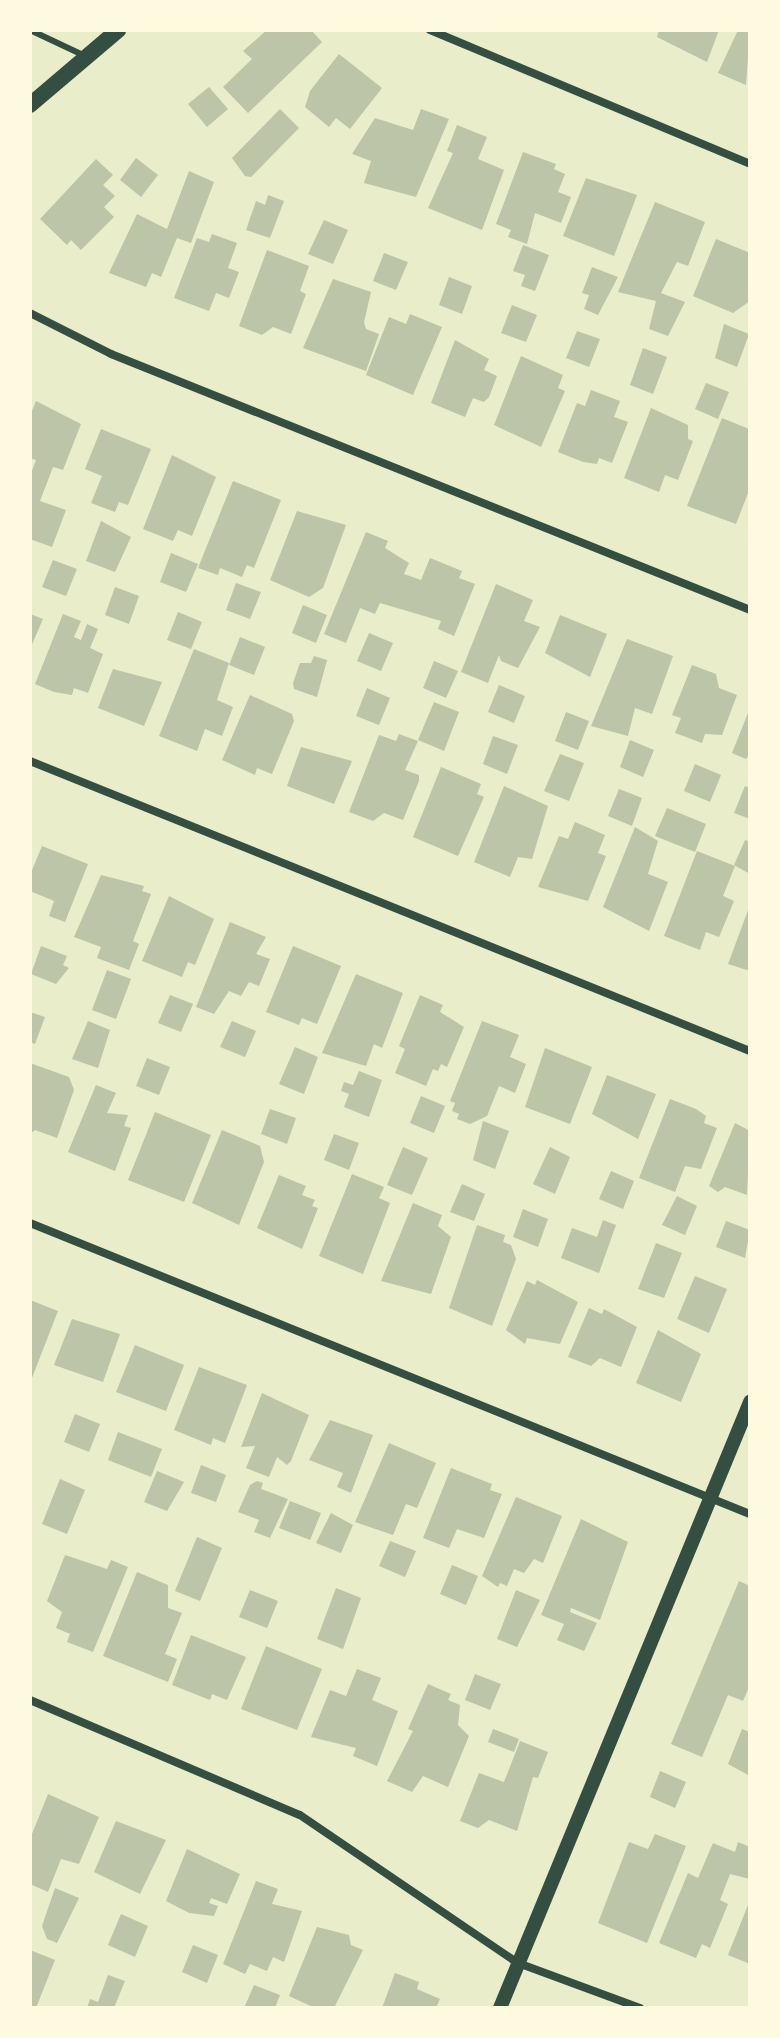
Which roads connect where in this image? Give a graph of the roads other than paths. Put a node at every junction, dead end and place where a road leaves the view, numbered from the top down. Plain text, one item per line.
1 (30, 30) edge
2 (118, 30) edge
3 (430, 30) edge
4 (85, 56) junction
5 (30, 105) edge
6 (750, 164) edge
7 (30, 313) edge
8 (750, 610) edge
9 (30, 761) edge
10 (750, 1051) edge
11 (30, 1223) edge
12 (750, 1402) edge
13 (710, 1498) junction
14 (750, 1514) edge
15 (30, 1700) edge
16 (518, 1963) junction
17 (500, 2008) edge
18 (640, 2008) edge

1 - 4 lane
2 - 4 main road
3 - 6 street
4 - 5 main road
7 - 8 street
9 - 10 street
11 - 13 street
12 - 13 street
13 - 14 street
13 - 16 street
15 - 16 street
16 - 17 street
16 - 18 street

